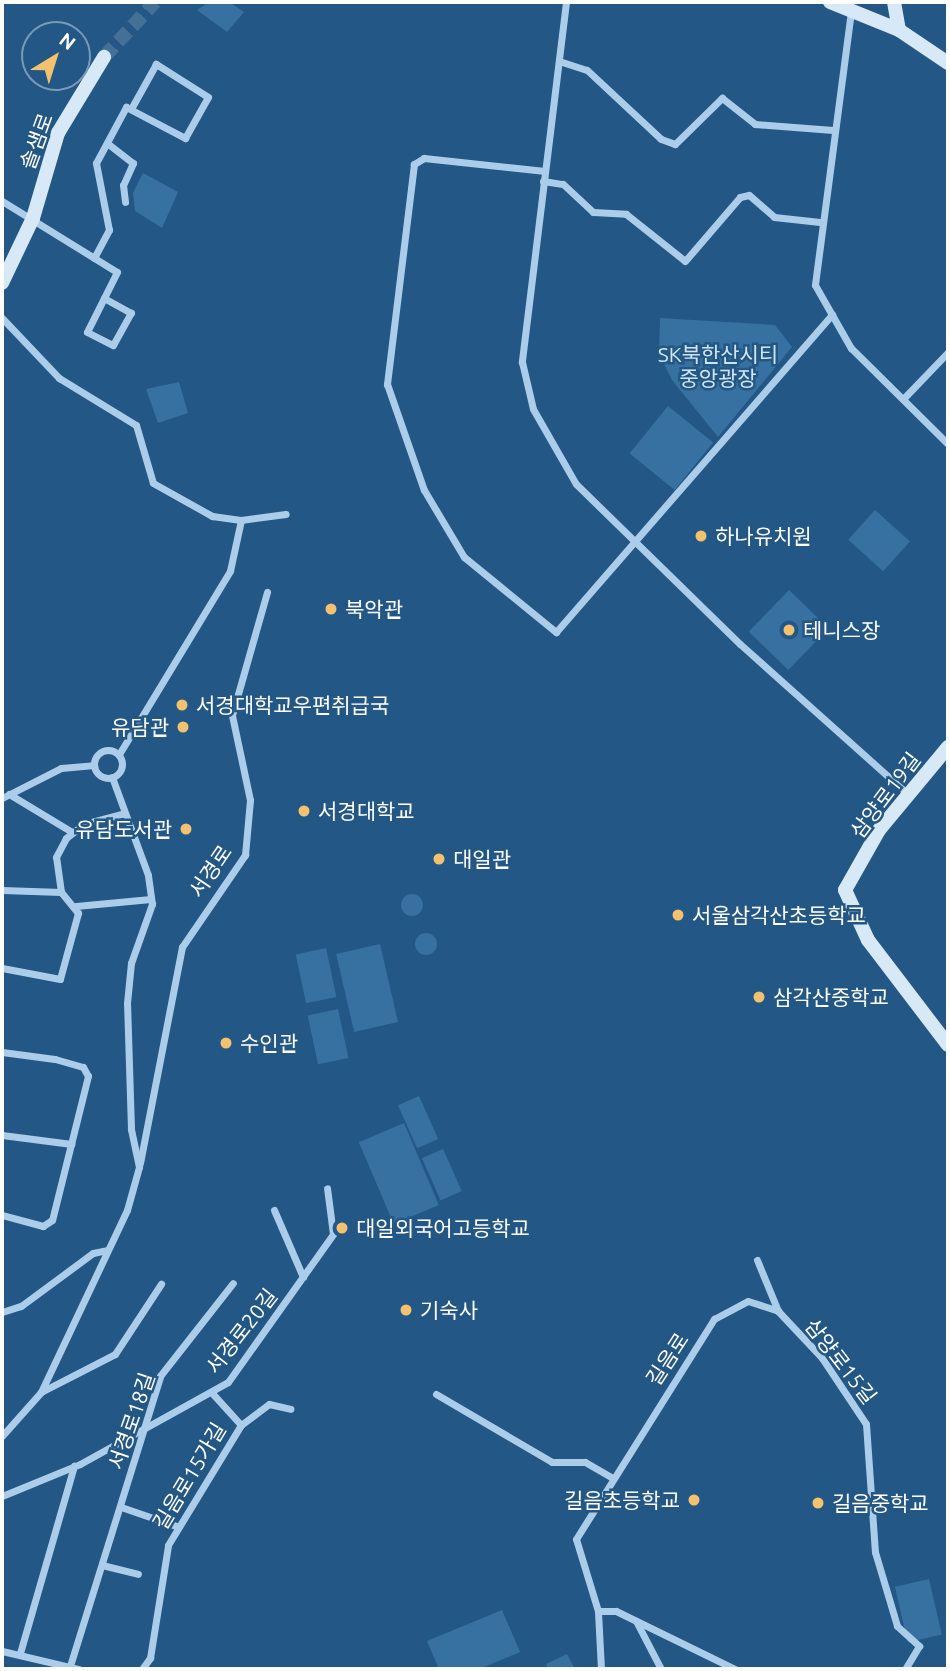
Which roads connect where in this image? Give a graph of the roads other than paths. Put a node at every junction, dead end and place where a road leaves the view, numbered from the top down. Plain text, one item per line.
1 (566, 2) edge
2 (830, 2) edge
3 (894, 2) edge
4 (853, 4) edge
5 (899, 30) junction
6 (104, 57) tunnel mouth
7 (559, 61) junction
8 (948, 63) edge
9 (131, 109) junction
10 (833, 131) junction
11 (107, 143) junction
12 (545, 171) junction
13 (543, 181) junction
14 (2, 201) edge
15 (125, 202) dead end
16 (33, 218) junction
17 (820, 222) junction
18 (94, 258) junction
19 (2, 283) edge
20 (104, 298) junction
21 (832, 314) junction
22 (2, 318) edge
23 (948, 352) edge
24 (903, 399) junction
25 (948, 444) edge
26 (286, 514) dead end
27 (241, 520) junction
28 (637, 545) junction
29 (267, 592) dead end
30 (948, 747) edge
31 (119, 754) junction
32 (94, 765) junction
33 (112, 777) junction
34 (5, 796) edge
35 (909, 796) junction
36 (125, 813) junction
37 (72, 832) junction
38 (2, 890) edge
39 (61, 892) junction
40 (151, 899) junction
41 (76, 906) junction
42 (2, 968) edge
43 (948, 1045) edge
44 (2, 1052) edge
45 (2, 1135) edge
46 (71, 1144) junction
47 (139, 1167) junction
48 (327, 1188) dead end
49 (274, 1210) dead end
50 (2, 1215) edge
51 (107, 1250) junction
52 (757, 1260) dead end
53 (303, 1278) junction
54 (233, 1283) dead end
55 (161, 1284) dead end
56 (778, 1311) junction
57 (2, 1312) edge
58 (41, 1392) junction
59 (212, 1393) junction
60 (436, 1394) dead end
61 (290, 1409) dead end
62 (241, 1425) junction
63 (146, 1428) junction
64 (2, 1436) edge
65 (74, 1466) junction
66 (612, 1478) junction
67 (2, 1496) edge
68 (121, 1507) junction
69 (179, 1527) junction
70 (102, 1565) junction
71 (138, 1574) dead end
72 (598, 1611) junction
73 (636, 1620) junction
74 (2, 1651) edge
75 (20, 1653) junction
76 (70, 1668) edge
77 (79, 1669) edge
78 (142, 1669) edge
79 (601, 1669) edge
80 (661, 1669) edge
81 (735, 1669) edge
82 (905, 1669) edge

1 - 7 street
2 - 4 main road
3 - 5 main road
4 - 5 main road
4 - 10 street
5 - 8 main road
6 - 16 main road, 솔샘로
7 - 10 street
7 - 12 street
9 - 9 street
9 - 11 street
10 - 17 street
11 - 15 street
11 - 18 street
12 - 13 street
12 - 28 street
13 - 17 street
13 - 28 street
14 - 16 street
16 - 18 street
16 - 19 main road, 솔샘로
17 - 21 street
18 - 20 street
20 - 20 street
21 - 24 street
21 - 28 street
22 - 27 street
23 - 24 street
24 - 25 street
26 - 27 street
27 - 31 street
28 - 35 street
29 - 47 street, 서경로
30 - 35 main road, 삼양로19길
31 - 32 street
31 - 33 street
32 - 33 street
32 - 34 street
33 - 36 street
34 - 37 street
35 - 43 main road, 삼양로19길
36 - 37 street
36 - 40 street
37 - 39 street
38 - 39 street
39 - 41 street
40 - 41 street
40 - 47 street
41 - 42 street
44 - 46 street
45 - 46 street
46 - 50 street
47 - 51 street, 서경로
48 - 53 street, 서경로20길
49 - 53 street
51 - 57 street
51 - 58 street, 서경로
52 - 56 street, 삼양로15길
53 - 59 street, 서경로20길
54 - 63 street, 서경로18길
55 - 58 street, 서경로
56 - 66 street, 길음로
56 - 82 street, 삼양로15길
58 - 64 street, 서경로
59 - 62 street, 길음로15가길
59 - 63 street, 서경로20길
60 - 66 street
61 - 62 street
62 - 69 street, 길음로15가길
63 - 65 street, 서경로20길
63 - 68 street, 서경로18길
65 - 67 street, 서경로20길
65 - 75 street
66 - 72 street, 길음로
68 - 69 street
68 - 70 street, 서경로18길
69 - 78 street, 길음로15가길
70 - 71 street
70 - 76 street, 서경로18길
72 - 73 street
72 - 79 street, 길음로
73 - 80 street
73 - 81 street
74 - 75 street
75 - 76 street
76 - 77 street

